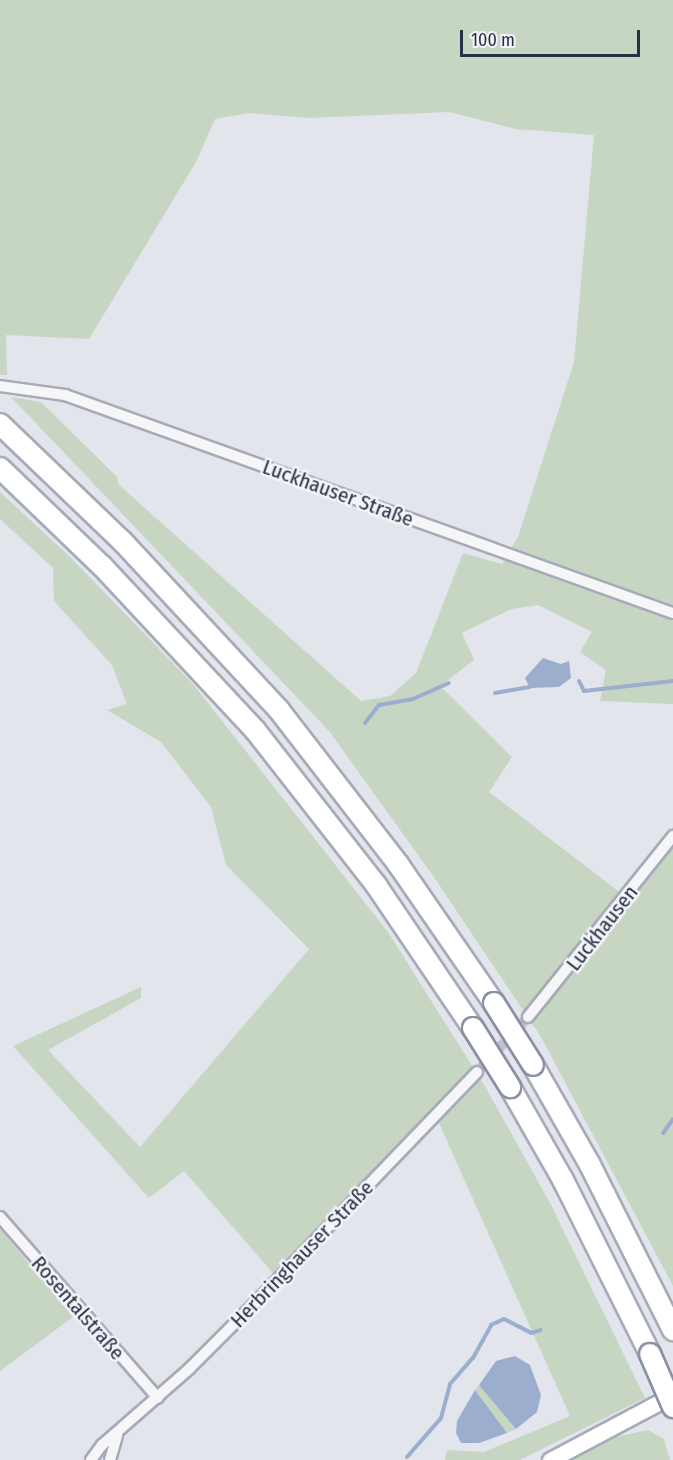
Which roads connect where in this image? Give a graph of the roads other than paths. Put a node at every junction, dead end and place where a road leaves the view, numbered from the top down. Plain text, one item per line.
1 (0, 386) edge
2 (0, 424) edge
3 (0, 468) edge
4 (673, 613) edge
5 (673, 836) edge
6 (528, 1017) tunnel mouth
7 (477, 1072) tunnel mouth
8 (0, 1217) edge
9 (673, 1330) edge
10 (673, 1395) edge
11 (158, 1398) junction
12 (673, 1407) edge
13 (120, 1430) junction
14 (91, 1460) edge
15 (110, 1460) edge
16 (550, 1460) edge

1 - 4 street, Luckhauser Straße
2 - 9 highway, bridge
3 - 12 highway, bridge
5 - 6 street, Luckhausen
7 - 11 street, Herbringhauser Straße
8 - 11 street, Rosentalstraße
10 - 16 main road
11 - 13 street, Herbringhauser Straße
13 - 14 street, Herbringhauser Straße
13 - 15 street

